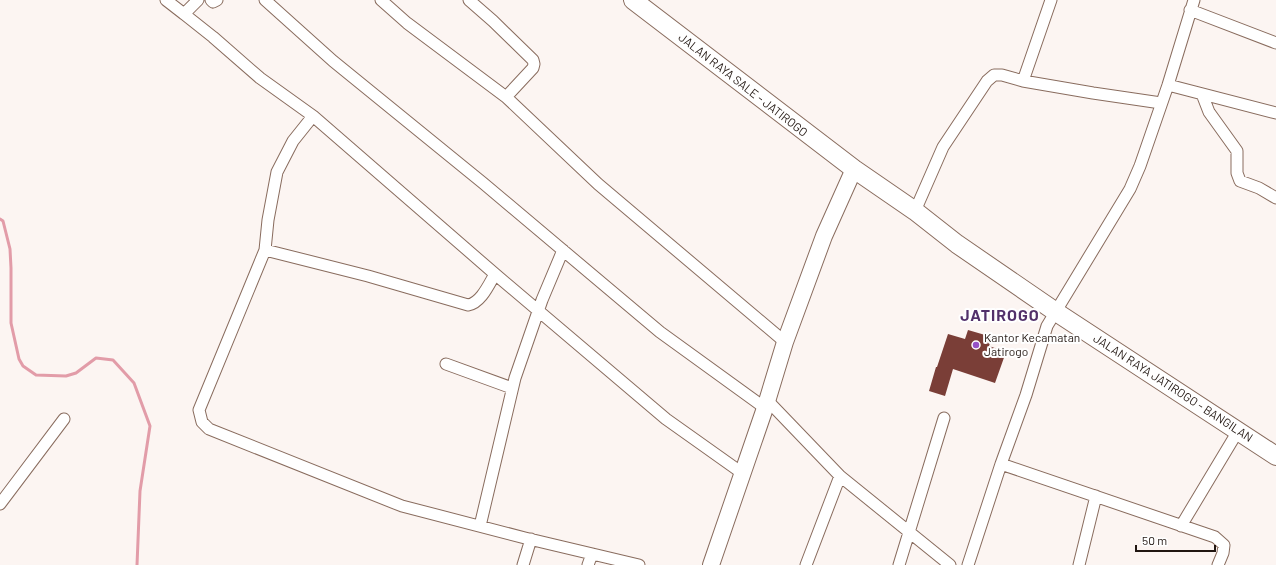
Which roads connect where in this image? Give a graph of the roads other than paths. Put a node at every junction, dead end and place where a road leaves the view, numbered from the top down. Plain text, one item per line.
1 (166, 0) edge
2 (198, 0) edge
3 (211, 0) edge
4 (217, 0) edge
5 (265, 0) edge
6 (381, 0) edge
7 (469, 0) edge
8 (633, 0) edge
9 (1052, 0) edge
10 (1192, 5) edge
11 (184, 14) junction
12 (1276, 43) edge
13 (1023, 81) junction
14 (1168, 85) junction
15 (1202, 94) junction
16 (506, 97) junction
17 (1162, 102) junction
18 (1276, 113) edge
19 (313, 116) junction
20 (854, 169) junction
21 (1276, 198) edge
22 (915, 212) junction
23 (265, 250) junction
24 (563, 250) junction
25 (495, 274) junction
26 (539, 311) junction
27 (1056, 312) junction
28 (785, 342) junction
29 (446, 364) dead end
30 (512, 388) junction
31 (766, 404) junction
32 (944, 418) dead end
33 (64, 419) dead end
34 (1238, 430) junction
35 (1276, 456) edge
36 (1001, 464) junction
37 (742, 473) junction
38 (840, 476) junction
39 (1096, 496) junction
40 (0, 504) edge
41 (480, 526) junction
42 (1181, 526) junction
43 (908, 532) junction
44 (531, 540) junction
45 (592, 554) junction
46 (523, 565) edge
47 (588, 565) edge
48 (639, 565) edge
49 (711, 565) edge
50 (806, 565) edge
51 (899, 565) edge
52 (950, 565) edge
53 (968, 565) edge
54 (1079, 565) edge
55 (1218, 565) edge

1 - 11 street
2 - 11 street
3 - 4 street
5 - 24 street
6 - 16 street
7 - 16 street
8 - 20 main road, JALAN RAYA SALE - JATIROGO
9 - 13 street
10 - 12 street
10 - 14 street
11 - 19 street
13 - 17 street
13 - 22 street
14 - 15 street
14 - 17 street
15 - 18 street
15 - 21 street
16 - 28 street
17 - 27 street
19 - 23 street
19 - 25 street
20 - 22 main road, JALAN RAYA JATIROGO - BANGILAN
20 - 28 main road
22 - 27 main road, JALAN RAYA JATIROGO - BANGILAN
23 - 25 street
23 - 41 street
24 - 26 street
24 - 31 street
25 - 26 street
26 - 30 street
26 - 37 street
27 - 34 main road, JALAN RAYA JATIROGO - BANGILAN
27 - 36 street
28 - 31 main road
29 - 30 street
30 - 41 street
31 - 37 main road
31 - 38 street
32 - 43 street
33 - 40 street
34 - 35 main road, JALAN RAYA JATIROGO - BANGILAN
34 - 42 street
36 - 39 street
36 - 53 street
37 - 49 main road
38 - 43 street
38 - 50 street
39 - 42 street
39 - 54 street
41 - 44 street
42 - 55 street
43 - 51 street
43 - 52 street
44 - 45 street
44 - 46 street
45 - 47 street
45 - 48 street

